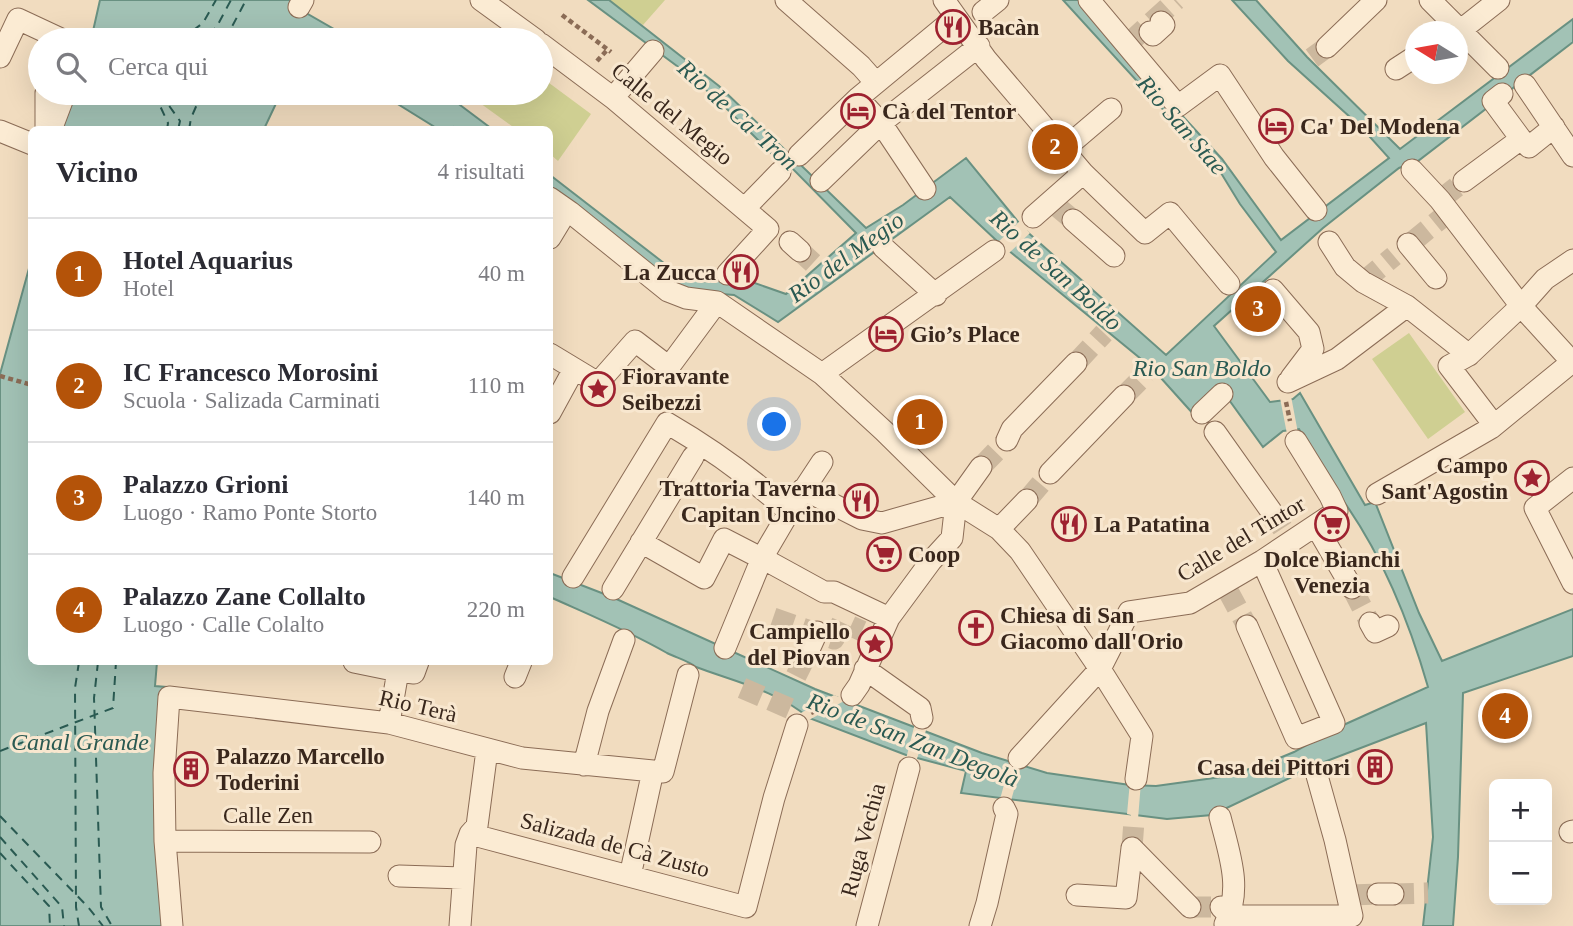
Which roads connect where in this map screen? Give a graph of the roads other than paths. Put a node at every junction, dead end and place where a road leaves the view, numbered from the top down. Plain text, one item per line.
1 (481, 0) edge
2 (786, 0) edge
3 (1089, 0) edge
4 (1376, 0) edge
5 (1430, 0) edge
6 (1499, 0) edge
7 (969, 14) edge
8 (9, 15) edge
9 (1449, 21) edge
10 (1468, 22) edge
11 (33, 28) edge
12 (520, 28) edge
13 (1468, 40) edge
14 (979, 46) junction
15 (1327, 47) tunnel mouth
16 (653, 51) dead end
17 (553, 53) edge
18 (0, 57) edge
19 (1405, 63) edge
20 (1498, 68) dead end
21 (1395, 69) dead end
22 (876, 83) junction
23 (1525, 85) dead end
24 (1502, 94) dead end
25 (613, 98) junction
26 (858, 98) junction
27 (47, 105) edge
28 (59, 105) edge
29 (1111, 109) dead end
30 (881, 124) junction
31 (48, 126) edge
32 (50, 126) edge
33 (1554, 127) junction
34 (0, 131) edge
35 (1521, 139) junction
36 (28, 142) edge
37 (1064, 149) junction
38 (799, 155) dead end
39 (1573, 156) edge
40 (1412, 170) dead end
41 (780, 172) dead end
42 (1083, 173) junction
43 (821, 181) dead end
44 (1464, 181) tunnel mouth
45 (925, 189) dead end
46 (558, 204) edge
47 (745, 208) junction
48 (1315, 210) dead end
49 (1033, 216) dead end
50 (1073, 220) tunnel mouth
51 (553, 225) edge
52 (1329, 242) dead end
53 (883, 247) dead end
54 (1404, 248) dead end
55 (994, 251) dead end
56 (1114, 256) dead end
57 (1573, 260) edge
58 (727, 274) dead end
59 (1436, 278) dead end
60 (1229, 284) dead end
61 (1273, 290) dead end
62 (936, 295) junction
63 (717, 302) junction
64 (1521, 306) junction
65 (1400, 311) junction
66 (1449, 339) junction
67 (1470, 354) junction
68 (553, 356) edge
69 (1076, 363) tunnel mouth
70 (1573, 363) edge
71 (1449, 366) junction
72 (574, 369) junction
73 (822, 374) junction
74 (1219, 395) dead end
75 (1124, 396) tunnel mouth
76 (553, 408) edge
77 (1202, 413) dead end
78 (1494, 425) junction
79 (1293, 431) road end
80 (1215, 432) dead end
81 (1007, 440) tunnel mouth
82 (697, 451) junction
83 (822, 462) dead end
84 (981, 467) tunnel mouth
85 (1050, 473) tunnel mouth
86 (1573, 478) edge
87 (803, 489) junction
88 (1377, 494) dead end
89 (1027, 500) tunnel mouth
90 (956, 502) junction
91 (789, 512) junction
92 (1271, 512) tunnel mouth
93 (1317, 526) junction
94 (999, 529) junction
95 (641, 542) junction
96 (760, 557) junction
97 (1262, 561) junction
98 (573, 577) dead end
99 (1573, 583) edge
100 (1352, 588) tunnel mouth
101 (613, 589) dead end
102 (880, 614) junction
103 (1247, 626) tunnel mouth
104 (817, 632) dead end
105 (624, 640) dead end
106 (725, 648) dead end
107 (807, 654) tunnel mouth
108 (369, 665) edge
109 (417, 665) edge
110 (865, 669) junction
111 (1100, 669) junction
112 (398, 671) junction
113 (688, 675) dead end
114 (852, 695) dead end
115 (922, 718) dead end
116 (389, 723) junction
117 (797, 725) dead end
118 (487, 750) junction
119 (1019, 758) dead end
120 (583, 765) junction
121 (909, 768) dead end
122 (653, 771) junction
123 (1316, 772) dead end
124 (1136, 779) dead end
125 (1004, 808) dead end
126 (1220, 817) dead end
127 (470, 834) junction
128 (165, 841) junction
129 (370, 842) dead end
130 (399, 876) dead end
131 (631, 876) junction
132 (463, 878) junction
133 (1077, 895) dead end
134 (1190, 907) dead end
135 (1230, 914) edge
136 (172, 926) edge
137 (460, 926) edge
138 (867, 926) edge
139 (980, 926) edge

1 - 12 street
2 - 22 street
3 - 48 street
4 - 15 street
5 - 9 street
6 - 10 street
7 - 14 street
7 - 22 street
8 - 11 street
8 - 18 street
13 - 20 street
14 - 30 street
14 - 37 street
16 - 25 street
17 - 25 street, Calle del Megio
19 - 21 street
22 - 26 street
23 - 33 street
24 - 35 street
25 - 47 street, Calle del Megio
26 - 30 street
26 - 38 street
27 - 31 street
28 - 32 street
29 - 37 street
30 - 43 street
30 - 45 street
33 - 35 street
33 - 39 street
34 - 36 street
35 - 44 street
37 - 42 street
40 - 64 street
41 - 47 street
42 - 49 street
42 - 60 street
46 - 51 street
46 - 63 street
47 - 58 street, Calle del Megio
50 - 56 street
52 - 65 street
53 - 62 street
54 - 59 street
55 - 62 street
57 - 64 street
61 - 65 street
62 - 73 street
63 - 72 street
63 - 73 street
64 - 67 street
64 - 70 street
65 - 66 street
66 - 67 street
66 - 71 street
67 - 71 street
68 - 72 street
69 - 81 street
70 - 78 street
71 - 78 street
72 - 76 street
73 - 90 street
74 - 77 street
75 - 85 street
78 - 88 street
79 - 93 street, Calle del Tintor
80 - 92 street
82 - 91 street
82 - 95 street
82 - 98 street
83 - 87 street
84 - 90 street
86 - 99 street
87 - 90 street
87 - 91 street
89 - 94 street
90 - 94 street
90 - 102 street
91 - 96 street
93 - 97 street, Calle del Tintor
93 - 100 street
94 - 111 street
95 - 96 street
95 - 101 street
96 - 102 street
96 - 106 street
97 - 103 street
97 - 111 street, Calle del Tintor
102 - 110 street
104 - 107 street
105 - 120 street
108 - 112 street
109 - 112 street
110 - 114 street
110 - 115 street
111 - 119 street
111 - 124 street
112 - 116 street
113 - 122 street
116 - 118 street, Rio Terà
116 - 128 street, Rio Terà
117 - 131 street, Salizada de Cà Zusto
118 - 120 street, Rio Terà
118 - 127 street
120 - 122 street, Rio Terà
121 - 138 street, Ruga Vechia
122 - 131 street
123 - 135 street
125 - 139 street
126 - 135 street
127 - 131 street, Salizada de Cà Zusto
127 - 132 street
128 - 129 street, Calle Zen
128 - 136 street
130 - 132 street
132 - 137 street
133 - 134 street

